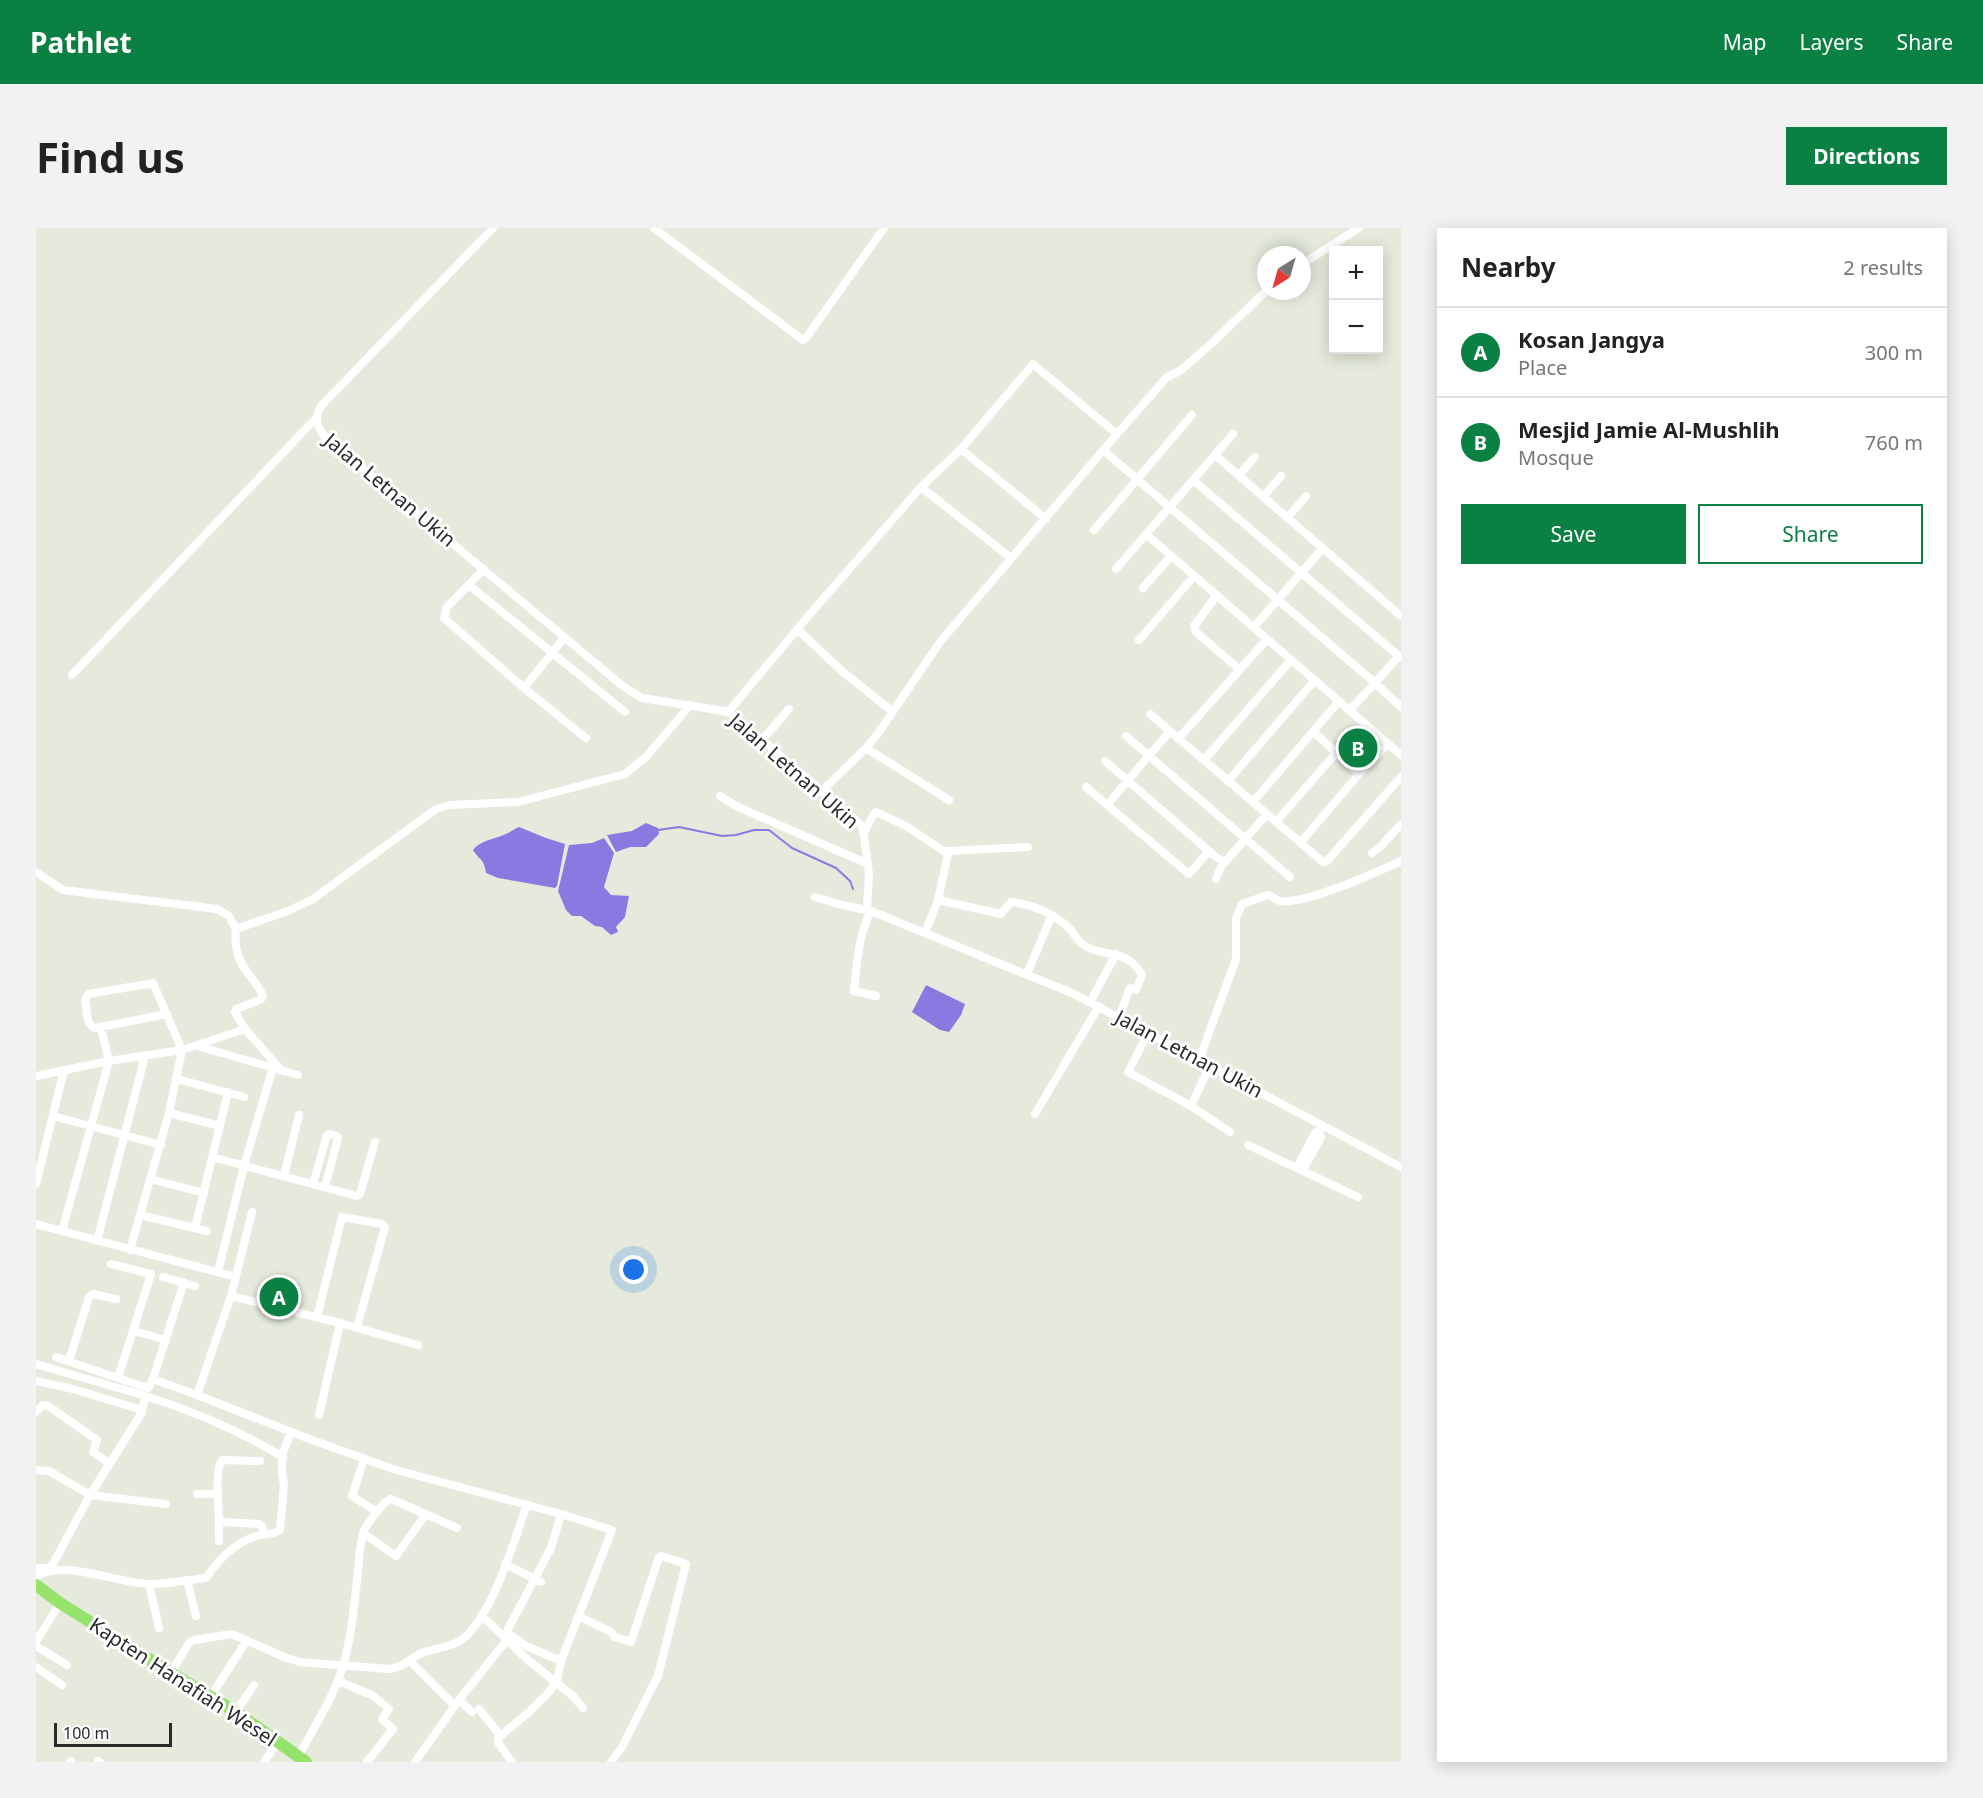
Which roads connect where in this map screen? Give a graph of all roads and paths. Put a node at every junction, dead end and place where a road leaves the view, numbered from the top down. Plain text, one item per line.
1 (493, 228) edge
2 (654, 228) edge
3 (884, 228) edge
4 (1359, 228) edge
5 (1311, 258) edge
6 (1257, 300) edge
7 (1192, 415) dead end
8 (316, 418) junction
9 (1117, 434) junction
10 (1233, 434) dead end
11 (961, 449) junction
12 (1103, 450) junction
13 (1215, 455) junction
14 (1255, 457) dead end
15 (1239, 475) junction
16 (1281, 476) dead end
17 (1138, 479) junction
18 (1193, 480) junction
19 (921, 487) junction
20 (1306, 496) dead end
21 (1263, 497) junction
22 (1169, 507) junction
23 (1287, 518) junction
24 (1046, 519) junction
25 (1094, 530) dead end
26 (1146, 534) junction
27 (1323, 548) junction
28 (1171, 556) junction
29 (1011, 558) junction
30 (1116, 568) dead end
31 (484, 569) junction
32 (1302, 573) junction
33 (1194, 576) junction
34 (469, 585) junction
35 (1143, 588) dead end
36 (1217, 595) junction
37 (1278, 601) junction
38 (1401, 616) edge
39 (1254, 627) junction
40 (797, 629) junction
41 (564, 638) junction
42 (1267, 639) junction
43 (1139, 640) dead end
44 (552, 652) junction
45 (1400, 657) edge
46 (1291, 660) junction
47 (1240, 670) junction
48 (72, 675) dead end
49 (1315, 680) junction
50 (1375, 683) junction
51 (524, 688) junction
52 (1339, 701) junction
53 (690, 705) junction
54 (1401, 707) edge
55 (789, 709) dead end
56 (1350, 710) junction
57 (892, 711) junction
58 (625, 712) dead end
59 (728, 712) junction
60 (1150, 714) dead end
61 (1170, 731) junction
62 (1314, 732) junction
63 (1126, 736) dead end
64 (586, 738) dead end
65 (1179, 739) junction
66 (762, 740) junction
67 (1388, 744) junction
68 (866, 748) junction
69 (1336, 753) junction
70 (1149, 755) junction
71 (1401, 755) edge
72 (1204, 760) junction
73 (1105, 761) dead end
74 (1359, 774) junction
75 (1401, 777) edge
76 (1128, 780) junction
77 (1228, 781) junction
78 (1086, 787) dead end
79 (822, 791) junction
80 (720, 796) dead end
81 (949, 800) dead end
82 (1253, 802) junction
83 (1107, 805) junction
84 (1267, 814) junction
85 (1276, 822) junction
86 (1401, 824) edge
87 (864, 833) junction
88 (1246, 839) junction
89 (1300, 843) junction
90 (1028, 847) dead end
91 (945, 851) junction
92 (1209, 851) junction
93 (1372, 853) dead end
94 (1401, 861) edge
95 (1225, 862) junction
96 (868, 864) junction
97 (36, 872) edge
98 (1290, 877) dead end
99 (1216, 879) dead end
100 (815, 897) dead end
101 (938, 900) junction
102 (871, 911) junction
103 (1051, 916) junction
104 (236, 929) junction
105 (925, 933) junction
106 (1116, 954) junction
107 (1027, 974) junction
108 (876, 996) dead end
109 (1090, 1002) junction
110 (1099, 1006) junction
111 (167, 1014) junction
112 (1119, 1017) junction
113 (101, 1028) junction
114 (245, 1029) junction
115 (1148, 1033) junction
116 (197, 1046) junction
117 (182, 1050) junction
118 (145, 1056) junction
119 (1199, 1060) junction
120 (109, 1061) junction
121 (1210, 1065) junction
122 (277, 1068) junction
123 (64, 1070) junction
124 (298, 1074) dead end
125 (36, 1076) edge
126 (177, 1079) junction
127 (228, 1092) junction
128 (244, 1097) dead end
129 (1191, 1106) junction
130 (169, 1113) junction
131 (1035, 1114) dead end
132 (299, 1115) dead end
133 (53, 1116) junction
134 (92, 1126) junction
135 (220, 1126) junction
136 (1321, 1129) junction
137 (1230, 1132) dead end
138 (125, 1135) junction
139 (375, 1142) dead end
140 (161, 1145) junction
141 (1248, 1146) dead end
142 (212, 1158) junction
143 (244, 1166) junction
144 (1401, 1167) edge
145 (1300, 1169) junction
146 (284, 1176) junction
147 (150, 1179) junction
148 (36, 1184) edge
149 (314, 1184) junction
150 (325, 1187) junction
151 (204, 1193) junction
152 (1358, 1197) dead end
153 (252, 1212) dead end
154 (140, 1215) junction
155 (36, 1224) edge
156 (195, 1228) junction
157 (62, 1231) junction
158 (207, 1231) dead end
159 (97, 1240) junction
160 (130, 1250) junction
161 (111, 1263) dead end
162 (218, 1272) junction
163 (163, 1276) dead end
164 (232, 1276) dead end
165 (184, 1282) junction
166 (195, 1286) dead end
167 (231, 1296) junction
168 (116, 1299) dead end
169 (317, 1317) junction
170 (340, 1323) junction
171 (357, 1327) junction
172 (134, 1331) junction
173 (166, 1340) junction
174 (418, 1345) dead end
175 (56, 1358) dead end
176 (69, 1361) junction
177 (36, 1364) edge
178 (118, 1378) junction
179 (153, 1379) junction
180 (36, 1381) edge
181 (197, 1395) junction
182 (146, 1396) junction
183 (142, 1410) junction
184 (36, 1412) edge
185 (319, 1415) dead end
186 (291, 1432) junction
187 (283, 1457) junction
188 (364, 1459) junction
189 (260, 1461) dead end
190 (109, 1463) junction
191 (36, 1470) edge
192 (197, 1494) dead end
193 (218, 1494) junction
194 (90, 1495) junction
195 (166, 1504) dead end
196 (527, 1504) junction
197 (377, 1512) junction
198 (426, 1514) junction
199 (561, 1514) junction
200 (219, 1522) junction
201 (457, 1528) dead end
202 (363, 1533) junction
203 (264, 1534) junction
204 (219, 1541) dead end
205 (506, 1564) junction
206 (36, 1568) edge
207 (36, 1577) edge
208 (187, 1580) junction
209 (537, 1580) junction
210 (149, 1584) junction
211 (36, 1585) edge
212 (60, 1603) junction
213 (482, 1613) junction
214 (196, 1616) dead end
215 (578, 1616) junction
216 (159, 1628) dead end
217 (247, 1640) junction
218 (506, 1641) junction
219 (36, 1644) edge
220 (410, 1661) junction
221 (561, 1661) junction
222 (67, 1665) dead end
223 (343, 1666) junction
224 (36, 1667) edge
225 (171, 1674) junction
226 (338, 1681) junction
227 (557, 1681) junction
228 (62, 1685) dead end
229 (254, 1685) dead end
230 (211, 1696) junction
231 (457, 1703) junction
232 (583, 1708) dead end
233 (236, 1712) junction
234 (501, 1735) junction
235 (277, 1743) junction
236 (302, 1760) edge
237 (510, 1761) edge
238 (264, 1762) edge
239 (367, 1762) edge
240 (415, 1762) edge
241 (611, 1762) edge

1 - 8 street, Jalan Letnan Ukin
2 - 3 street
4 - 5 street
6 - 9 street
7 - 17 street
8 - 31 street, Jalan Letnan Ukin
8 - 48 street
9 - 11 street
9 - 12 street
10 - 13 street
11 - 19 street
11 - 24 street
12 - 17 street
12 - 24 street
13 - 15 street
13 - 18 street
14 - 15 street
15 - 21 street
16 - 21 street
17 - 22 street
17 - 25 street
18 - 22 street
18 - 32 street
19 - 29 street
19 - 40 street
20 - 23 street
21 - 23 street
22 - 26 street
22 - 37 street
23 - 27 street
24 - 29 street
26 - 28 street
26 - 30 street
27 - 32 street
27 - 38 street
28 - 33 street
28 - 35 street
29 - 57 street
31 - 34 street
31 - 41 street, Jalan Letnan Ukin
32 - 37 street
32 - 45 street
33 - 36 street
33 - 43 street
34 - 44 street
34 - 51 street
36 - 39 street
36 - 47 street
37 - 39 street
37 - 50 street
39 - 42 street
40 - 57 street
40 - 59 street
41 - 44 street
41 - 53 street, Jalan Letnan Ukin
42 - 46 street
42 - 47 street
44 - 51 street
44 - 58 street
45 - 50 street
46 - 49 street
46 - 72 street
47 - 65 street
49 - 52 street
49 - 77 street
50 - 54 street
50 - 56 street
51 - 64 street
52 - 56 street
52 - 62 street
53 - 59 street, Jalan Letnan Ukin
53 - 104 street
55 - 66 street
56 - 67 street
57 - 68 street
59 - 66 street, Jalan Letnan Ukin
60 - 61 street
61 - 65 street
61 - 70 street
62 - 69 street
62 - 82 street
63 - 70 street
65 - 72 street
66 - 79 street, Jalan Letnan Ukin
67 - 71 street
67 - 74 street
68 - 79 street
68 - 81 street
69 - 74 street
69 - 85 street
70 - 76 street
70 - 88 street
72 - 77 street
73 - 76 street
74 - 89 street
75 - 89 street
76 - 83 street
76 - 92 street
77 - 82 street
78 - 83 street
79 - 87 street, Jalan Letnan Ukin
80 - 96 street
82 - 84 street
83 - 92 street
84 - 85 street
84 - 88 street
85 - 89 street
86 - 93 street
87 - 91 street
87 - 96 street, Jalan Letnan Ukin
88 - 95 street
88 - 98 street
90 - 91 street
91 - 101 street
92 - 95 street
94 - 119 street
95 - 99 street
96 - 102 street, Jalan Letnan Ukin
97 - 104 street
100 - 102 street
101 - 103 street
101 - 105 street
102 - 105 street, Jalan Letnan Ukin
102 - 108 street
103 - 106 street
103 - 107 street
104 - 114 street
105 - 107 street, Jalan Letnan Ukin
106 - 109 street
106 - 112 street
107 - 109 street, Jalan Letnan Ukin
109 - 110 street, Jalan Letnan Ukin
110 - 112 street, Jalan Letnan Ukin
110 - 131 street
111 - 113 street
111 - 113 street
111 - 117 street
112 - 115 street, Jalan Letnan Ukin
113 - 120 street
114 - 116 street
114 - 122 street
115 - 119 street, Jalan Letnan Ukin
115 - 129 street
116 - 117 street
116 - 122 street
117 - 118 street
117 - 126 street
118 - 120 street
118 - 138 street
119 - 121 street, Jalan Letnan Ukin
120 - 123 street
120 - 134 street
121 - 129 street
121 - 136 street, Jalan Letnan Ukin
122 - 124 street
122 - 143 street
123 - 125 street
123 - 133 street
126 - 127 street
126 - 130 street
127 - 128 street
127 - 135 street
129 - 137 street
130 - 135 street
130 - 140 street
132 - 146 street
133 - 134 street
133 - 148 street
134 - 138 street
134 - 157 street
135 - 142 street
136 - 144 street, Jalan Letnan Ukin
136 - 145 street
138 - 140 street
138 - 159 street
139 - 150 street
140 - 147 street
141 - 145 street
142 - 143 street
142 - 151 street
143 - 146 street
143 - 162 street
145 - 152 street
146 - 149 street
147 - 151 street
147 - 154 street
149 - 150 street
149 - 150 street
151 - 156 street
153 - 167 street
154 - 156 street
154 - 160 street
155 - 157 street
156 - 158 street
157 - 159 street
159 - 160 street
160 - 162 street
161 - 172 street
162 - 164 street
163 - 165 street
165 - 166 street
165 - 173 street
167 - 169 street
167 - 181 street
168 - 176 street
169 - 170 street
169 - 171 street
170 - 171 street
170 - 185 street
171 - 174 street
172 - 173 street
172 - 178 street
173 - 179 street
175 - 176 street
176 - 178 street
177 - 182 street
178 - 179 street
179 - 181 street
180 - 183 street
181 - 186 street
182 - 183 street
182 - 187 street
183 - 190 street
184 - 190 street
186 - 187 street
186 - 188 street
187 - 203 street
188 - 196 street
188 - 197 street
189 - 193 street
190 - 194 street
191 - 194 street
192 - 193 street
193 - 200 street
194 - 195 street
194 - 206 street
196 - 199 street
196 - 205 street
197 - 198 street
197 - 202 street
198 - 201 street
198 - 202 street
199 - 209 street
199 - 215 street
200 - 203 street
200 - 204 street
202 - 223 street
203 - 208 street
205 - 209 street
205 - 213 street
207 - 210 street
208 - 210 street
208 - 214 street
209 - 221 street
210 - 216 street
211 - 212 main road, Kapten Hanafiah Wesel
212 - 219 street
212 - 225 main road, Kapten Hanafiah Wesel
213 - 218 street
213 - 220 street
215 - 221 street
215 - 241 street
217 - 223 street
217 - 225 street
217 - 230 street
218 - 227 street
218 - 231 street
219 - 222 street
220 - 223 street
220 - 231 street
221 - 227 street
223 - 226 street
224 - 228 street
225 - 230 main road, Kapten Hanafiah Wesel
226 - 236 street
226 - 239 street
227 - 232 street
227 - 234 street
229 - 233 street
230 - 233 main road, Kapten Hanafiah Wesel
231 - 234 street
231 - 240 street
233 - 235 main road, Kapten Hanafiah Wesel
234 - 237 street
235 - 236 main road, Kapten Hanafiah Wesel
235 - 238 street

